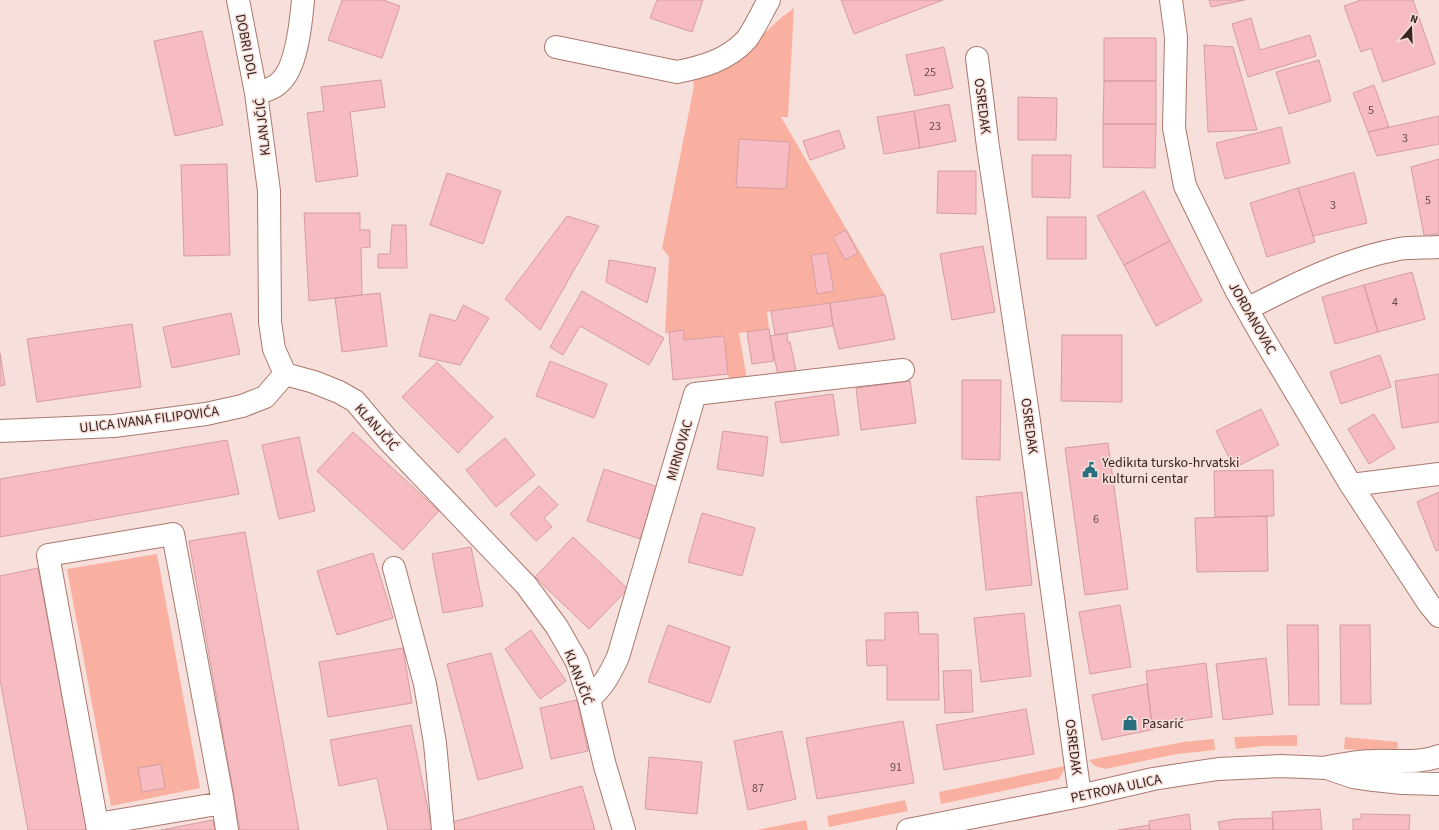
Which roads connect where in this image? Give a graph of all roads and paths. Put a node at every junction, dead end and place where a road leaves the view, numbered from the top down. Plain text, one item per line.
1 (238, 0) edge
2 (303, 0) edge
3 (769, 0) edge
4 (1171, 0) edge
5 (556, 47) dead end
6 (977, 58) dead end
7 (256, 93) junction
8 (1439, 247) edge
9 (1247, 309) junction
10 (903, 370) dead end
11 (286, 374) junction
12 (0, 431) edge
13 (1439, 474) edge
14 (1351, 485) junction
15 (394, 568) dead end
16 (1434, 610) edge
17 (1439, 626) edge
18 (589, 699) junction
19 (1439, 756) edge
20 (1327, 768) junction
21 (1439, 784) edge
22 (1080, 796) junction
23 (223, 803) junction
24 (98, 827) edge
25 (227, 830) edge
26 (443, 830) edge
27 (624, 830) edge
28 (908, 830) edge

1 - 7 street, DOBRI DOL
2 - 7 street, KLANJČIĆ
3 - 5 street
4 - 9 street, JORDANOVAC
6 - 22 street, OSREDAK
7 - 11 street, KLANJČIĆ
8 - 9 street
9 - 14 street, JORDANOVAC
10 - 18 street, MIRNOVAC
11 - 12 street, ULICA IVANA FILIPOVIĆA
11 - 18 street, KLANJČIĆ
13 - 14 street
14 - 16 street, JORDANOVAC
15 - 26 street
16 - 17 street, JORDANOVAC
18 - 27 street, KLANJČIĆ
19 - 20 street, PETROVA ULICA
20 - 21 street, PETROVA ULICA
20 - 22 street, PETROVA ULICA
22 - 28 street, PETROVA ULICA
23 - 24 street
23 - 24 street
23 - 25 street

